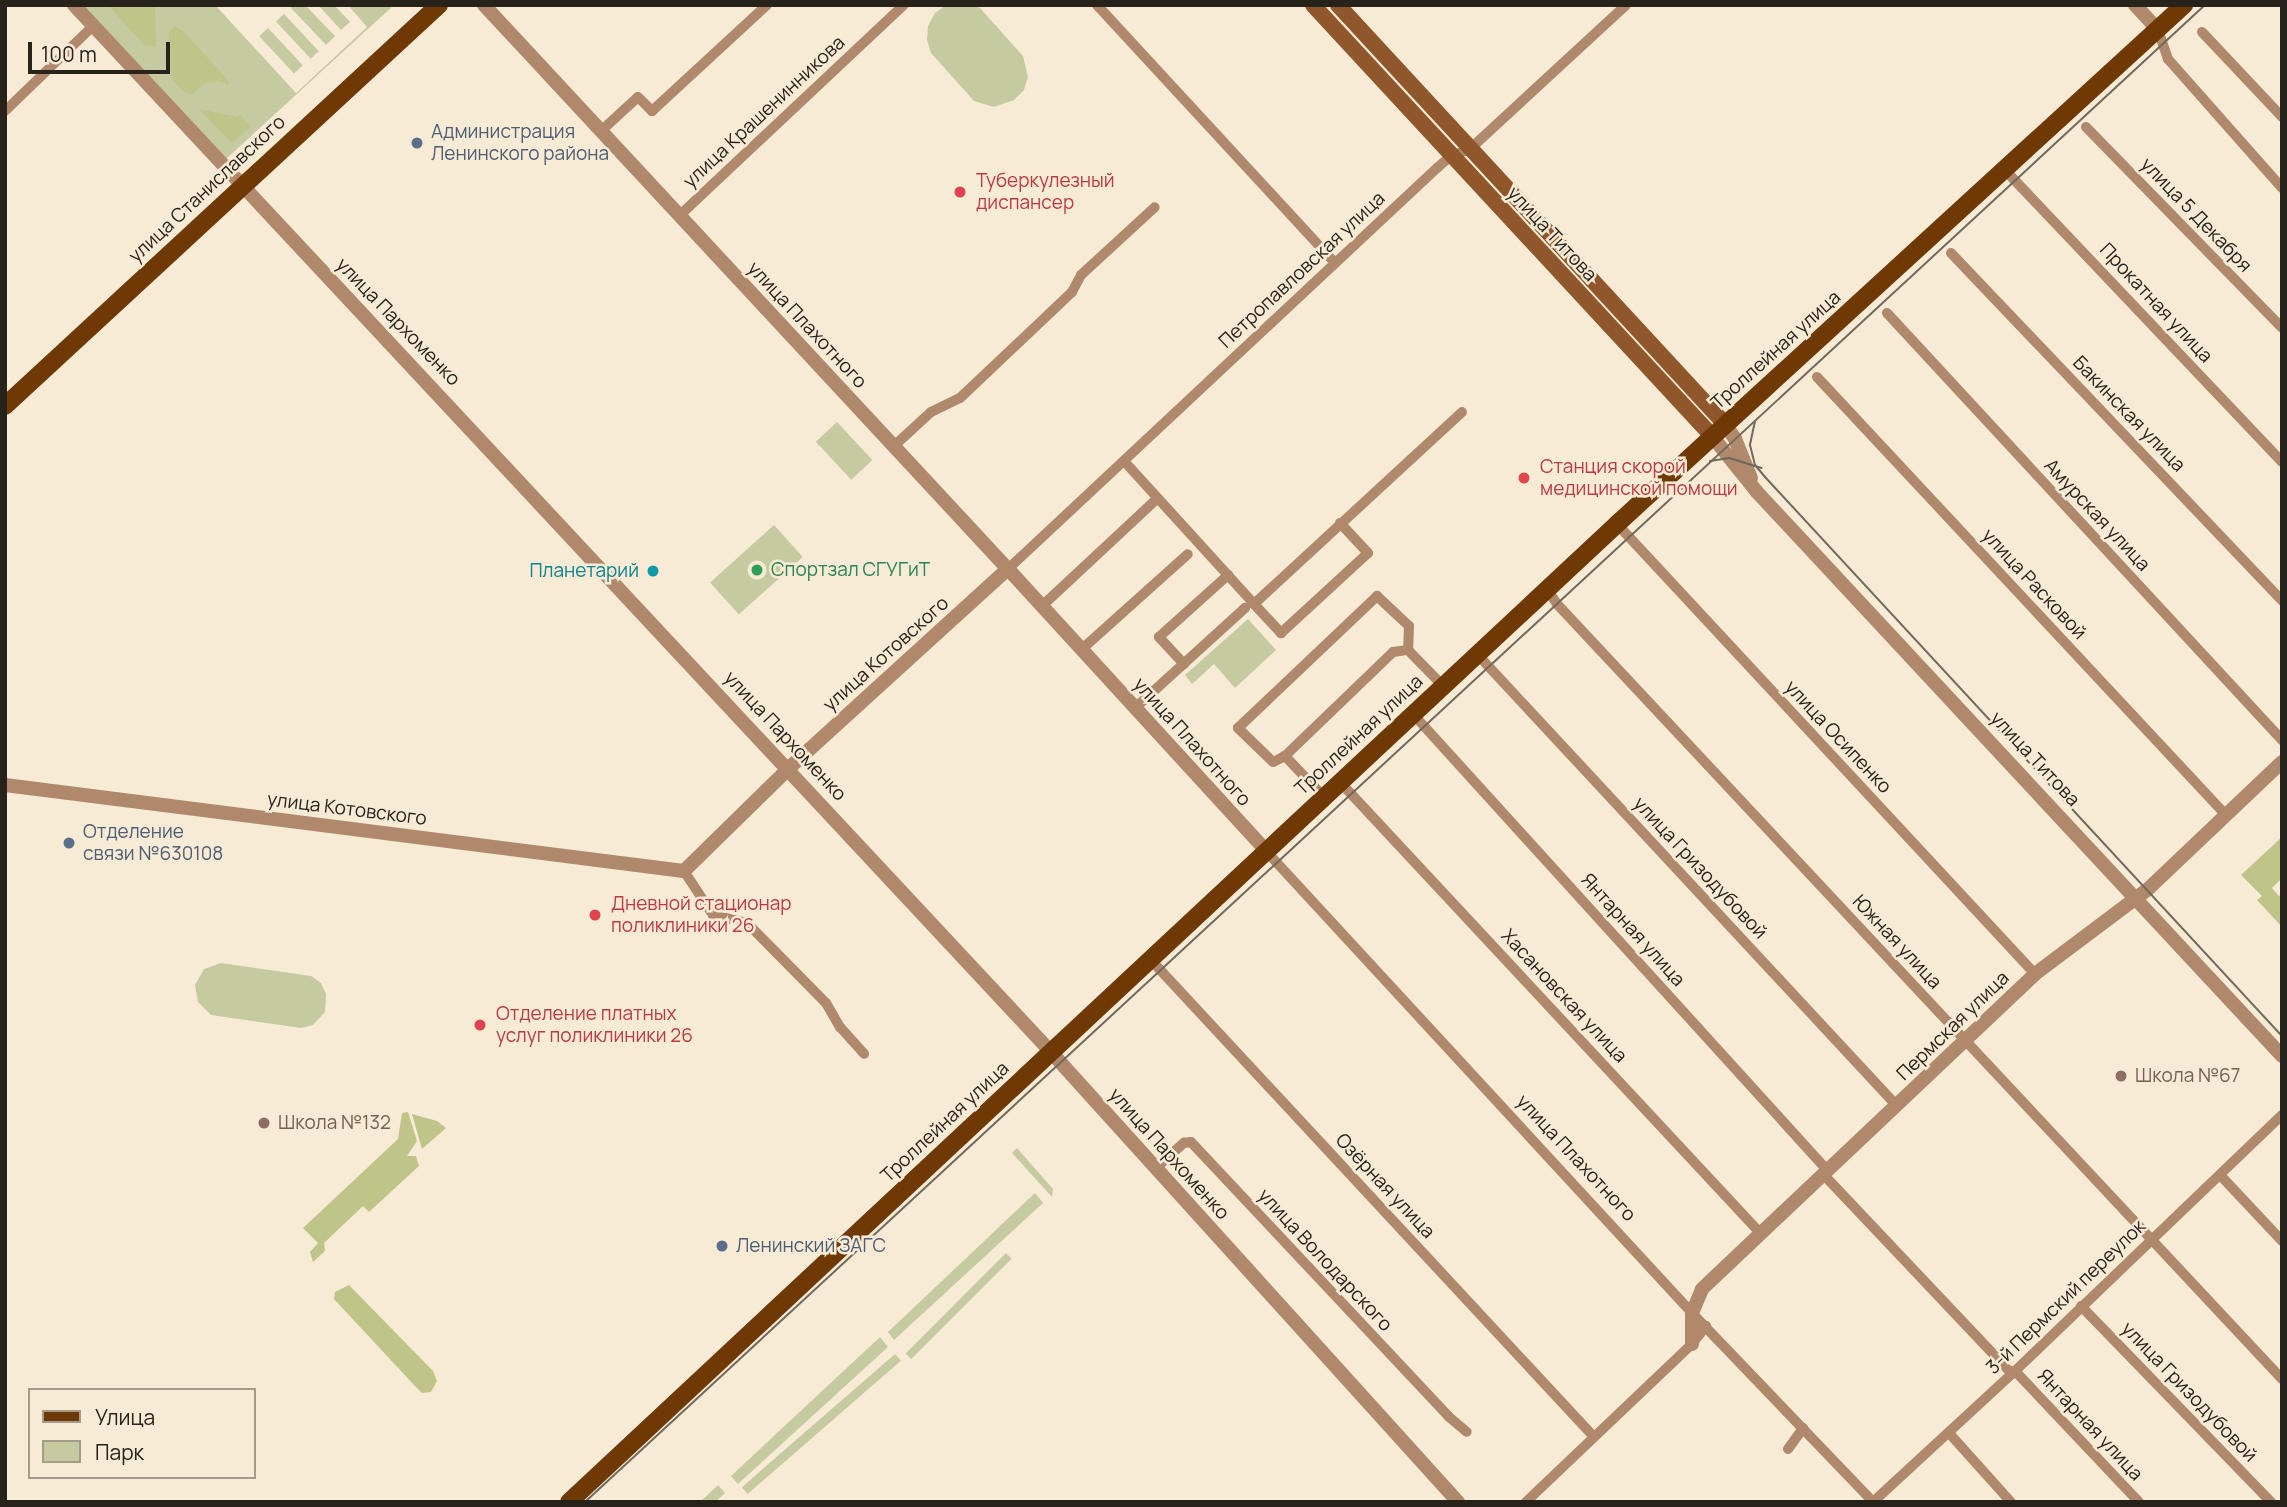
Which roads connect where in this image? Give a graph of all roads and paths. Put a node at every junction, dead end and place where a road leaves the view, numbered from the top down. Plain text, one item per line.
1 (74, 5) edge
2 (439, 5) edge
3 (484, 5) edge
4 (767, 5) edge
5 (904, 5) edge
6 (1097, 5) edge
7 (1313, 5) edge
8 (1338, 5) edge
9 (1626, 5) edge
10 (2135, 5) edge
11 (2184, 5) edge
12 (93, 26) junction
13 (2158, 30) junction
14 (2202, 32) dead end
15 (5, 111) edge
16 (2282, 117) edge
17 (2086, 127) dead end
18 (601, 131) junction
19 (1469, 149) junction
20 (1451, 156) junction
21 (2004, 169) junction
22 (241, 185) junction
23 (2282, 188) edge
24 (1155, 207) dead end
25 (679, 216) junction
26 (1951, 253) dead end
27 (1335, 263) junction
28 (1887, 313) dead end
29 (2282, 328) edge
30 (1817, 377) dead end
31 (5, 406) edge
32 (1462, 412) dead end
33 (1718, 430) junction
34 (894, 446) junction
35 (1124, 461) junction
36 (2282, 462) edge
37 (1158, 498) junction
38 (1340, 523) junction
39 (1617, 524) junction
40 (1188, 554) dead end
41 (1009, 569) junction
42 (1228, 575) junction
43 (1547, 589) junction
44 (2282, 600) edge
45 (1042, 606) junction
46 (1249, 606) junction
47 (1082, 649) junction
48 (1408, 650) junction
49 (1477, 654) junction
50 (1184, 664) junction
51 (1443, 686) junction
52 (1135, 708) junction
53 (1413, 714) junction
54 (2282, 740) edge
55 (1285, 756) junction
56 (2282, 762) edge
57 (789, 768) junction
58 (1340, 782) junction
59 (5, 785) edge
60 (1324, 797) junction
61 (2225, 814) junction
62 (1266, 851) junction
63 (684, 871) junction
64 (2135, 897) junction
65 (1150, 959) junction
66 (2035, 974) junction
67 (1966, 1041) junction
68 (1051, 1052) junction
69 (864, 1054) dead end
70 (2282, 1056) edge
71 (1897, 1106) junction
72 (2282, 1115) edge
73 (1156, 1168) junction
74 (1825, 1172) junction
75 (2221, 1176) junction
76 (1761, 1234) junction
77 (2152, 1237) junction
78 (2282, 1241) edge
79 (2081, 1306) junction
80 (1692, 1312) junction
81 (1706, 1326) junction
82 (1692, 1344) junction
83 (2014, 1373) junction
84 (2282, 1379) edge
85 (1803, 1428) junction
86 (1467, 1432) dead end
87 (1949, 1433) junction
88 (1594, 1437) junction
89 (1788, 1449) dead end
90 (569, 1502) edge
91 (1458, 1502) edge
92 (1526, 1502) edge
93 (1873, 1502) edge
94 (2011, 1502) edge
95 (2139, 1502) edge
96 (2271, 1502) edge

1 - 12 street, улица Пархоменко
2 - 22 main road, улица Станиславского
3 - 18 street, улица Плахотного
4 - 18 street
5 - 25 street, улица Крашенинникова
6 - 27 street
7 - 20 main road, улица Титова
8 - 19 main road, улица Титова
9 - 19 street, Петропавловская улица
10 - 13 street
11 - 13 main road, Троллейная улица
12 - 15 street
12 - 22 street, улица Пархоменко
13 - 21 main road, Троллейная улица
13 - 23 street
14 - 16 street
17 - 29 street, улица 5 Декабря
18 - 25 street, улица Плахотного
19 - 20 street, Петропавловская улица
19 - 33 main road, улица Титова
20 - 27 street, Петропавловская улица
20 - 33 main road, улица Титова
21 - 33 main road, Троллейная улица
21 - 36 street, Прокатная улица
22 - 31 main road, улица Станиславского
22 - 57 street, улица Пархоменко
24 - 34 street
25 - 34 street, улица Плахотного
26 - 44 street, Бакинская улица
27 - 35 street, Петропавловская улица
28 - 54 street, Амурская улица
30 - 61 street, улица Расковой
32 - 38 street
33 - 39 main road, Троллейная улица
33 - 64 street, улица Титова
34 - 41 street, улица Плахотного
35 - 37 street
35 - 41 street, Петропавловская улица
37 - 42 street
37 - 45 street
38 - 46 street
38 - 46 street
39 - 43 main road, Троллейная улица
39 - 66 street, улица Осипенко
40 - 47 street
41 - 45 street, улица Плахотного
41 - 57 street, улица Котовского
42 - 46 street
42 - 50 street
43 - 49 main road, Троллейная улица
43 - 67 street, Южная улица
45 - 47 street, улица Плахотного
46 - 50 street
47 - 52 street, улица Плахотного
48 - 51 street
48 - 55 street
48 - 55 street
49 - 51 main road, Троллейная улица
49 - 71 street, улица Гризодубовой
50 - 52 street
51 - 53 main road, Троллейная улица
52 - 62 street, улица Плахотного
53 - 58 main road, Троллейная улица
53 - 74 street, Янтарная улица
55 - 60 street
56 - 61 street, Пермская улица
57 - 63 street, улица Котовского
57 - 68 street, улица Пархоменко
58 - 60 main road, Троллейная улица
58 - 76 street, Хасановская улица
59 - 63 street, улица Котовского
60 - 62 main road, Троллейная улица
61 - 64 street, Пермская улица
62 - 65 main road, Троллейная улица
62 - 80 street, улица Плахотного
63 - 69 street
64 - 66 street, Пермская улица
64 - 70 street, улица Титова
65 - 68 main road, Троллейная улица
65 - 88 street, Озёрная улица
66 - 67 street, Пермская улица
67 - 71 street, Пермская улица
67 - 77 street, Южная улица
68 - 73 street, улица Пархоменко
68 - 90 main road, Троллейная улица
71 - 74 street, Пермская улица
72 - 75 street, 3-й Пермский переулок
73 - 86 street, улица Володарского
73 - 91 street, улица Пархоменко
74 - 76 street, Пермская улица
74 - 83 street, Янтарная улица
75 - 77 street, 3-й Пермский переулок
75 - 78 street
76 - 80 street, Пермская улица
77 - 79 street, 3-й Пермский переулок
77 - 84 street, Южная улица
79 - 83 street, 3-й Пермский переулок
79 - 96 street, улица Гризодубовой
80 - 81 street, улица Плахотного
80 - 82 street
81 - 82 street
81 - 85 street, улица Плахотного
82 - 88 street
83 - 87 street, 3-й Пермский переулок
83 - 95 street, Янтарная улица
85 - 89 street
85 - 93 street, улица Плахотного
87 - 93 street, 3-й Пермский переулок
87 - 94 street
88 - 92 street

